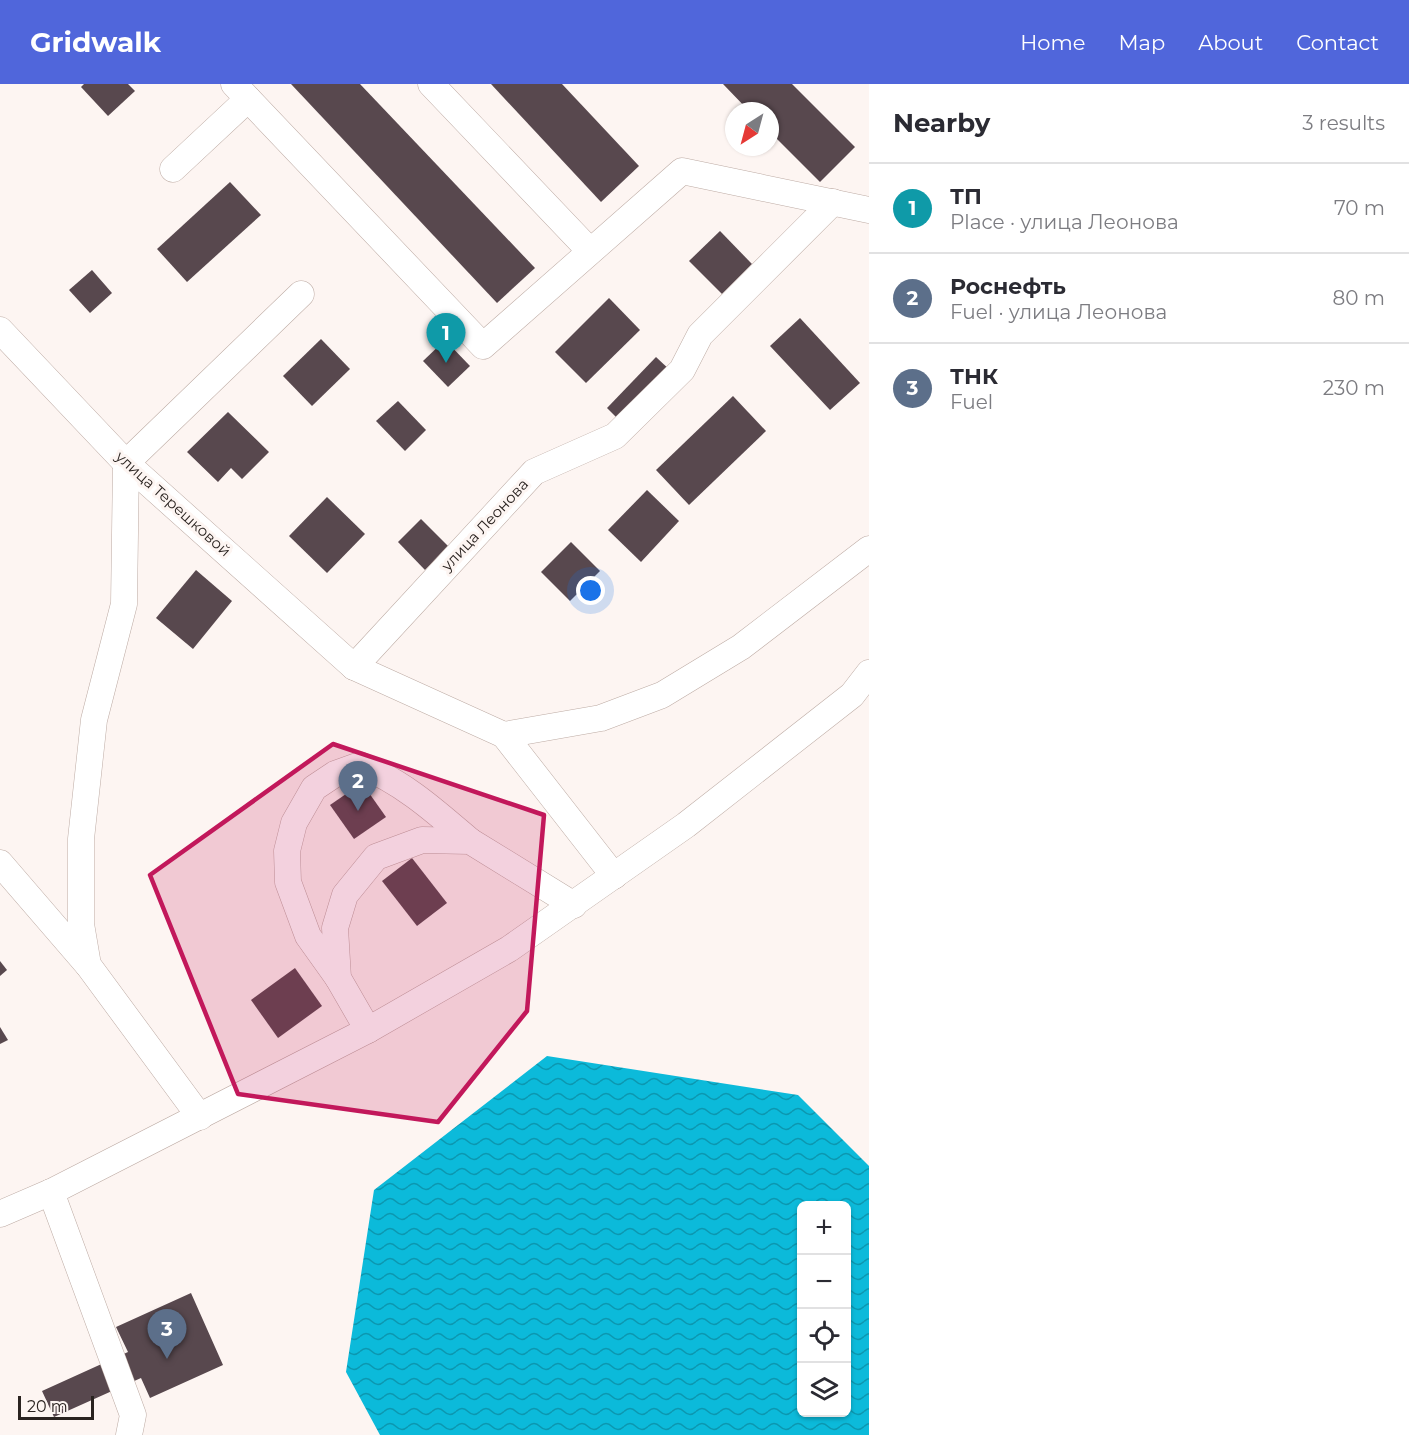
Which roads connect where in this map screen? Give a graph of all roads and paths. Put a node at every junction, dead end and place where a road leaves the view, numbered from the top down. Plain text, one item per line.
1 (431, 84) edge
2 (241, 92) edge
3 (172, 169) dead end
4 (833, 202) junction
5 (869, 210) edge
6 (590, 251) junction
7 (301, 294) dead end
8 (0, 330) edge
9 (126, 463) junction
10 (869, 549) edge
11 (354, 667) junction
12 (869, 673) edge
13 (504, 735) junction
14 (470, 841) junction
15 (0, 863) edge
16 (614, 876) junction
17 (574, 905) junction
18 (88, 964) junction
19 (338, 978) junction
20 (368, 1030) junction
21 (200, 1117) junction
22 (51, 1192) junction
23 (0, 1214) edge
24 (129, 1435) edge

1 - 6 street
2 - 3 street
2 - 6 street
4 - 5 street
4 - 6 street
4 - 11 street, улица Леонова
7 - 9 street
8 - 9 street, улица Терешковой
9 - 11 street, улица Терешковой
9 - 18 street
10 - 13 street
11 - 13 street, улица Терешковой
12 - 16 street
13 - 16 street
14 - 17 street
14 - 19 street
14 - 19 street
15 - 18 street
16 - 17 street
17 - 20 street
18 - 21 street
19 - 20 street
20 - 21 street
21 - 22 street
22 - 23 street
22 - 24 street

